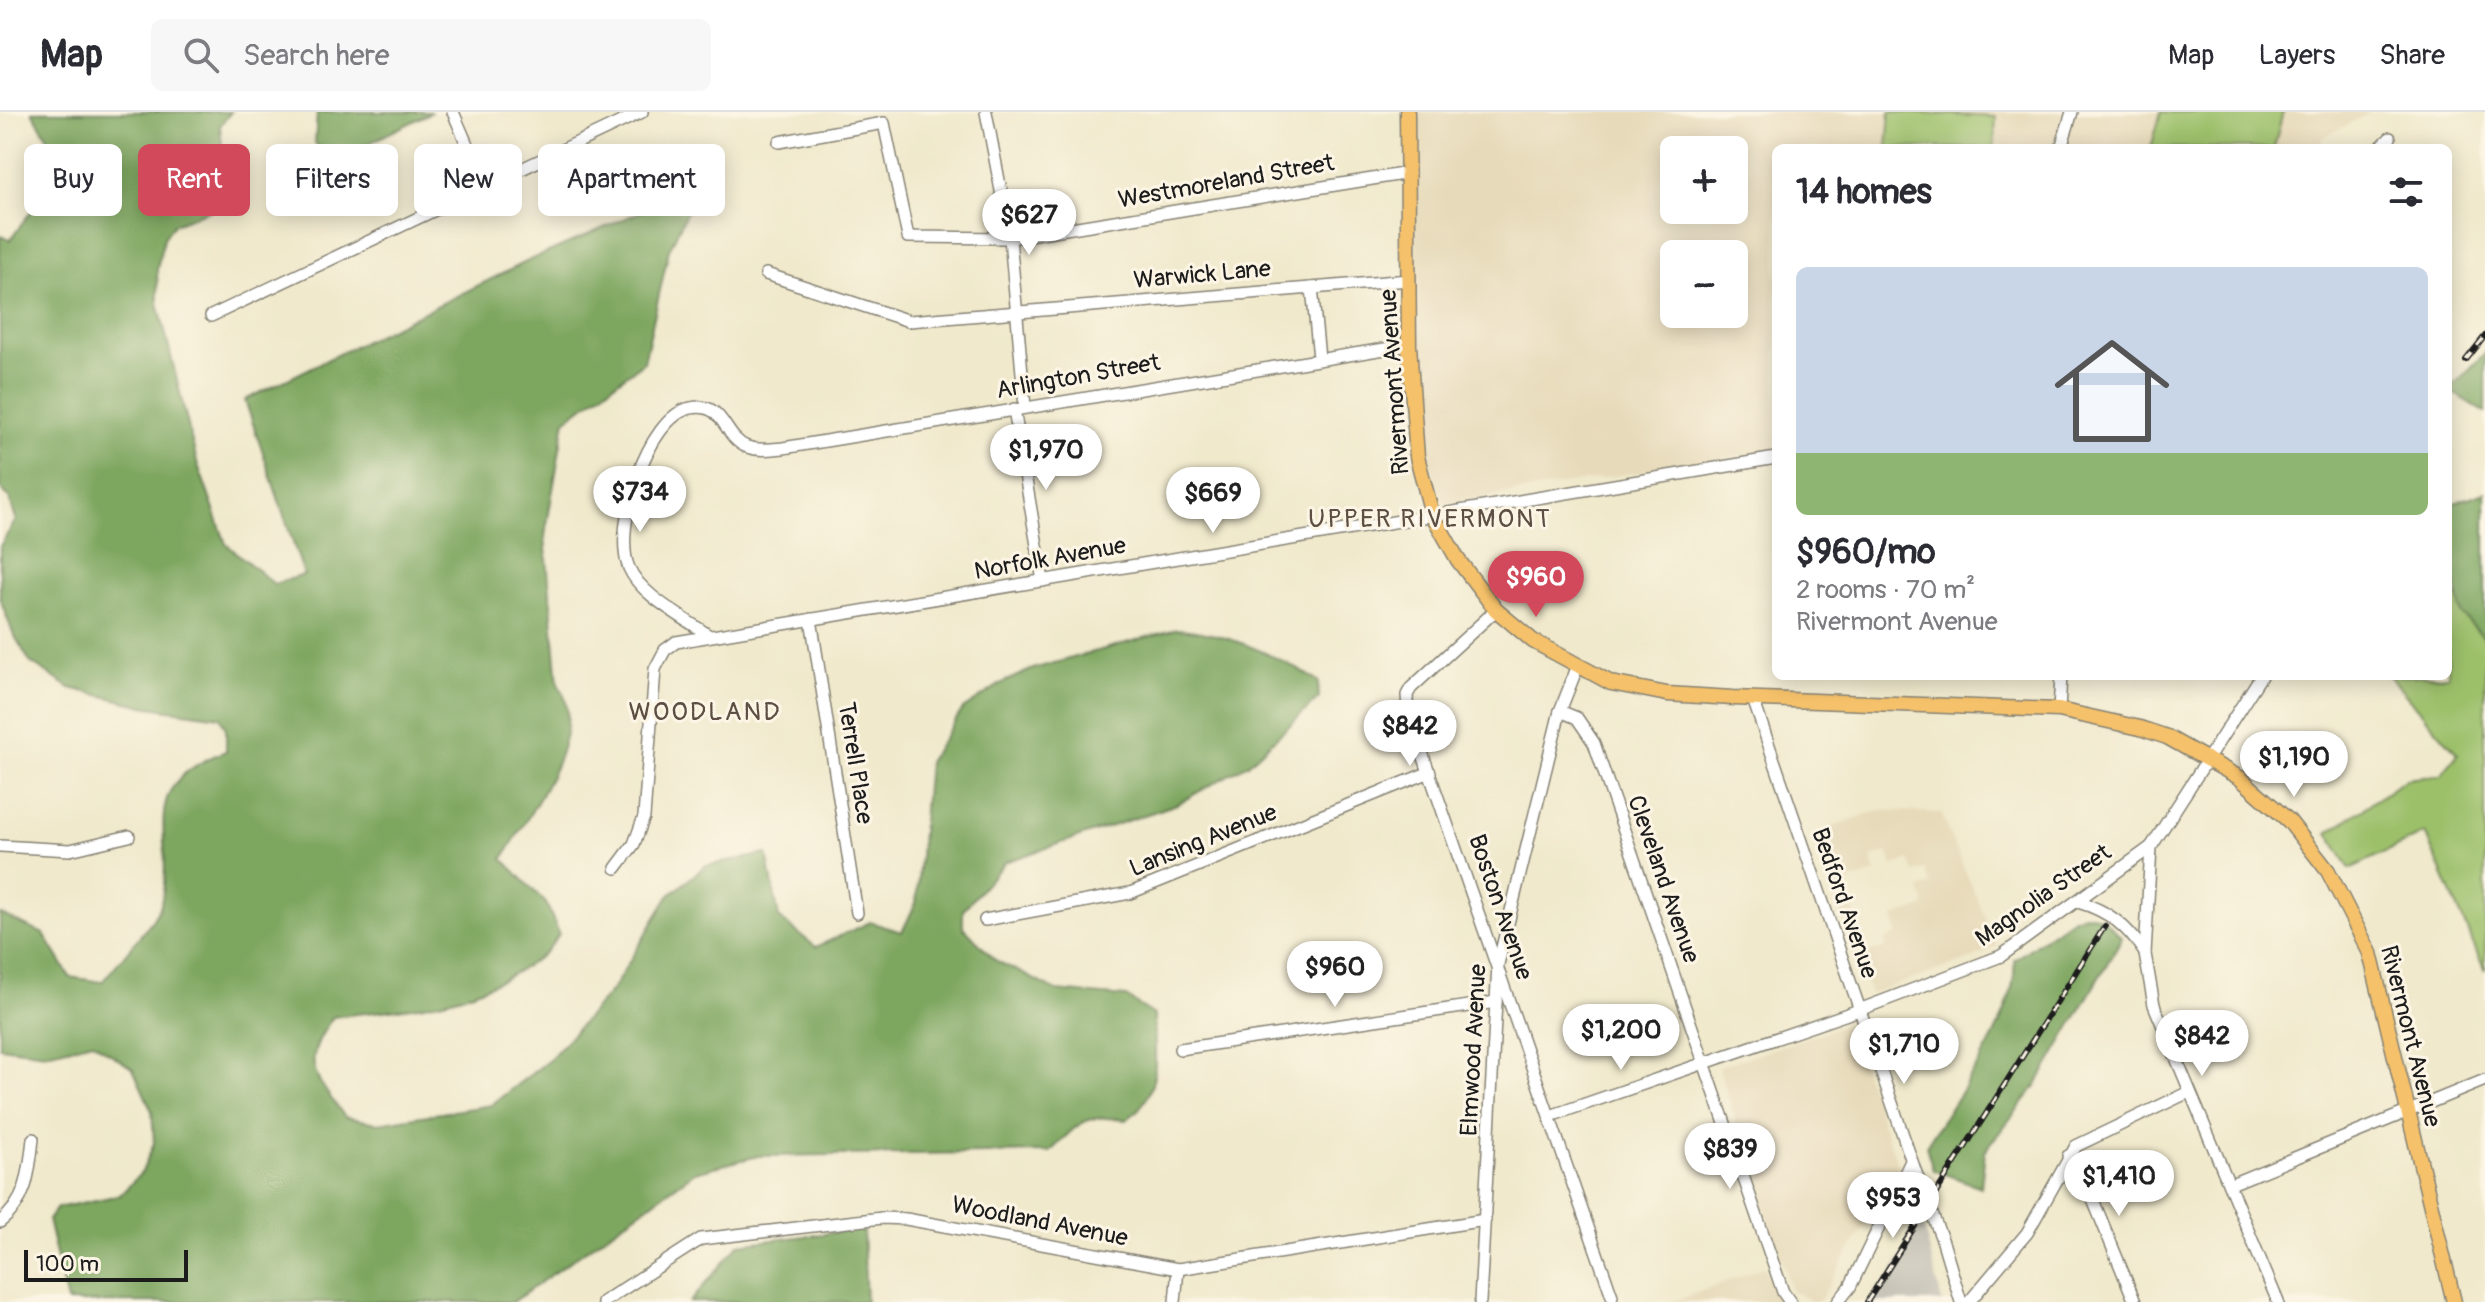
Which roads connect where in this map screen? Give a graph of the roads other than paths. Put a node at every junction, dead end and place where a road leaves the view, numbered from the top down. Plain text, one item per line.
1 (453, 112) edge
2 (642, 112) edge
3 (986, 112) edge
4 (1407, 112) edge
5 (2072, 112) edge
6 (2390, 138) dead end
7 (779, 142) dead end
8 (467, 144) edge
9 (2062, 144) edge
10 (2384, 144) edge
11 (522, 169) edge
12 (1409, 173) junction
13 (422, 216) edge
14 (1010, 238) junction
15 (766, 274) dead end
16 (1409, 280) junction
17 (1312, 288) junction
18 (1017, 311) junction
19 (211, 316) dead end
20 (1409, 345) junction
21 (1319, 358) junction
22 (1020, 408) junction
23 (1772, 459) edge
24 (1432, 514) junction
25 (1043, 581) junction
26 (1496, 610) junction
27 (811, 619) junction
28 (708, 635) junction
29 (1577, 668) junction
30 (2061, 680) edge
31 (2258, 680) edge
32 (1753, 699) junction
33 (2059, 710) junction
34 (1560, 711) junction
35 (2209, 758) junction
36 (1430, 772) junction
37 (129, 836) dead end
38 (0, 846) edge
39 (2151, 847) junction
40 (616, 868) dead end
41 (2078, 902) junction
42 (857, 913) dead end
43 (985, 920) dead end
44 (2145, 954) junction
45 (1498, 964) junction
46 (1496, 1002) junction
47 (1859, 1010) junction
48 (1180, 1049) dead end
49 (1704, 1063) junction
50 (2485, 1080) edge
51 (2189, 1092) junction
52 (2408, 1111) junction
53 (1550, 1116) junction
54 (33, 1139) dead end
55 (2068, 1156) junction
56 (1911, 1160) junction
57 (2231, 1184) junction
58 (1485, 1220) junction
59 (0, 1222) edge
60 (1178, 1269) junction
61 (1612, 1296) dead end
62 (603, 1302) edge
63 (1175, 1302) edge
64 (1480, 1302) edge
65 (1790, 1302) edge
66 (1838, 1302) edge
67 (1961, 1302) edge
68 (1969, 1302) edge
69 (2135, 1302) edge
70 (2278, 1302) edge
71 (2454, 1302) edge

1 - 8 street
2 - 11 street
3 - 14 street
4 - 12 main road, Rivermont Avenue
5 - 9 street
6 - 10 street
7 - 14 street, Westmoreland Street
12 - 14 street, Westmoreland Street
12 - 16 main road, Rivermont Avenue
13 - 19 street
14 - 18 street
15 - 18 street, Warwick Lane
16 - 17 street, Warwick Lane
16 - 20 main road, Rivermont Avenue
17 - 18 street, Warwick Lane
17 - 21 street
18 - 22 street
20 - 21 street, Arlington Street
20 - 24 main road, Rivermont Avenue
21 - 22 street, Arlington Street
22 - 25 street
22 - 28 street, Arlington Street
23 - 24 street, Norfolk Avenue
24 - 25 street, Norfolk Avenue
24 - 26 main road, Rivermont Avenue
25 - 27 street, Norfolk Avenue
26 - 29 main road, Rivermont Avenue
26 - 36 street, Boston Avenue
27 - 28 street, Norfolk Avenue
27 - 42 street, Terrell Place
28 - 40 street, Norfolk Avenue
29 - 32 main road, Rivermont Avenue
29 - 34 street, Elmwood Avenue
30 - 33 street
31 - 35 street
32 - 33 main road, Rivermont Avenue
32 - 47 street, Bedford Avenue
33 - 35 main road, Rivermont Avenue
34 - 45 street, Elmwood Avenue
34 - 49 street, Cleveland Avenue
35 - 39 street
35 - 52 main road, Rivermont Avenue
36 - 43 street, Lansing Avenue
36 - 45 street, Boston Avenue
37 - 38 street
39 - 41 street, Magnolia Street
39 - 44 street
41 - 44 street
41 - 47 street, Magnolia Street
44 - 51 street
45 - 46 street, Elmwood Avenue
45 - 53 street, Boston Avenue
46 - 48 street
46 - 58 street, Elmwood Avenue
47 - 49 street, Magnolia Street
47 - 56 street, Bedford Avenue
49 - 53 street, Magnolia Street
49 - 65 street, Cleveland Avenue
50 - 52 street
51 - 55 street
51 - 57 street
52 - 57 street
52 - 71 main road, Rivermont Avenue
53 - 61 street, Boston Avenue
54 - 59 street
55 - 68 street
55 - 69 street
56 - 66 street
56 - 67 street, Bedford Avenue, bridge
57 - 70 street
58 - 60 street, Woodland Avenue
58 - 64 street, Elmwood Avenue
60 - 62 street, Woodland Avenue
60 - 63 street

